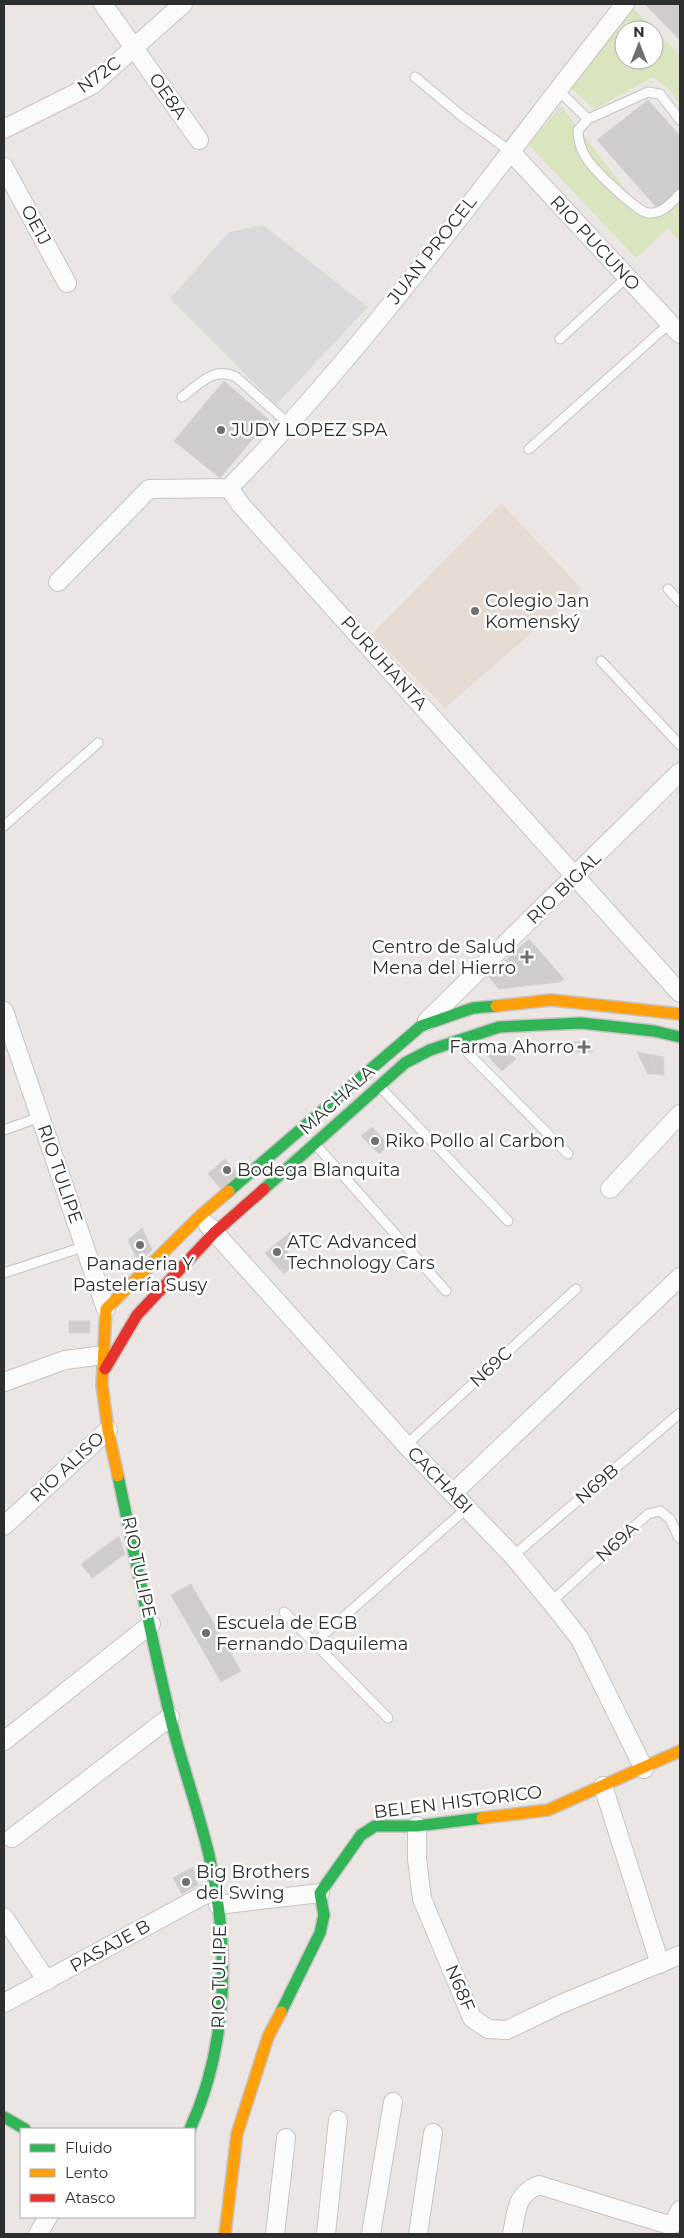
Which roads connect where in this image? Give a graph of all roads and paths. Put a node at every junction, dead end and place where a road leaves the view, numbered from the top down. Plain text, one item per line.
1 (103, 4) edge
2 (183, 4) edge
3 (625, 4) edge
4 (134, 48) junction
5 (415, 77) dead end
6 (558, 90) junction
7 (588, 119) junction
8 (680, 120) edge
9 (4, 129) edge
10 (199, 140) dead end
11 (510, 151) junction
12 (4, 167) edge
13 (680, 194) edge
14 (627, 277) junction
15 (68, 283) dead end
16 (675, 329) edge
17 (560, 339) dead end
18 (182, 397) dead end
19 (289, 424) junction
20 (529, 449) dead end
21 (229, 488) junction
22 (58, 582) dead end
23 (668, 589) dead end
24 (680, 602) edge
25 (601, 661) dead end
26 (98, 743) dead end
27 (680, 745) edge
28 (680, 772) edge
29 (4, 826) edge
30 (577, 876) junction
31 (680, 993) edge
32 (4, 1011) edge
33 (680, 1014) edge
34 (421, 1026) junction
35 (680, 1037) edge
36 (456, 1041) junction
37 (430, 1050) junction
38 (379, 1086) junction
39 (680, 1114) edge
40 (40, 1117) junction
41 (4, 1130) edge
42 (315, 1143) junction
43 (568, 1154) dead end
44 (610, 1189) dead end
45 (201, 1216) junction
46 (508, 1221) dead end
47 (214, 1232) junction
48 (86, 1246) junction
49 (4, 1273) edge
50 (680, 1277) edge
51 (576, 1288) dead end
52 (446, 1291) dead end
53 (106, 1309) junction
54 (104, 1363) junction
55 (4, 1382) edge
56 (680, 1413) edge
57 (108, 1430) junction
58 (406, 1445) junction
59 (453, 1493) junction
60 (467, 1508) junction
61 (4, 1526) edge
62 (679, 1538) dead end
63 (514, 1556) junction
64 (551, 1602) junction
65 (284, 1612) dead end
66 (151, 1624) junction
67 (314, 1643) junction
68 (170, 1717) junction
69 (388, 1718) dead end
70 (4, 1741) edge
71 (680, 1751) edge
72 (644, 1769) junction
73 (603, 1786) junction
74 (417, 1826) junction
75 (12, 1838) dead end
76 (320, 1893) junction
77 (216, 1897) junction
78 (4, 1917) edge
79 (680, 1954) edge
80 (660, 1964) junction
81 (47, 1981) junction
82 (4, 2004) edge
83 (393, 2102) dead end
84 (4, 2116) edge
85 (338, 2120) dead end
86 (23, 2128) edge
87 (190, 2128) edge
88 (433, 2133) dead end
89 (286, 2138) dead end
90 (680, 2210) edge
91 (47, 2218) edge
92 (38, 2234) edge
93 (225, 2234) edge
94 (275, 2234) edge
95 (326, 2234) edge
96 (371, 2234) edge
97 (418, 2234) edge
98 (512, 2234) edge

1 - 4 street, OE8A
2 - 4 street, N72C
3 - 6 street, JUAN PROCEL
4 - 9 street, N72C
4 - 10 street, OE8A
5 - 11 lane
6 - 7 lane
6 - 11 street, JUAN PROCEL
7 - 8 lane
7 - 13 lane
11 - 14 street, RIO PUCUNO
11 - 19 street, JUAN PROCEL
12 - 15 street, OE1J
14 - 16 street, RIO PUCUNO
14 - 17 lane
16 - 20 lane
18 - 19 lane
19 - 21 street, JUAN PROCEL
21 - 22 street
21 - 30 street, PURUHANTA
23 - 24 lane
25 - 27 lane
26 - 29 lane
28 - 30 street, RIO BIGAL
30 - 31 street, PURUHANTA
30 - 34 street, RIO BIGAL
32 - 40 street, RIO TULIPE
33 - 34 main road, MACHALA
34 - 37 street
34 - 45 main road, MACHALA
35 - 36 main road, MACHALA
36 - 37 main road, MACHALA
36 - 43 lane
37 - 38 main road, MACHALA
38 - 42 main road, MACHALA
38 - 46 lane
39 - 44 street
40 - 41 lane
40 - 48 street, RIO TULIPE
42 - 47 main road, MACHALA
42 - 52 lane
45 - 47 street, CACHABI
45 - 53 main road, MACHALA
47 - 54 main road, MACHALA
47 - 58 street, CACHABI
48 - 49 lane
48 - 53 street, RIO TULIPE
50 - 59 street
51 - 58 lane, N69C
53 - 54 main road, RIO TULIPE
54 - 55 street
54 - 57 main road, RIO TULIPE
56 - 63 lane, N69B
57 - 61 street, RIO ALISO
57 - 66 main road, RIO TULIPE
58 - 59 street, CACHABI
59 - 60 street, CACHABI
60 - 63 street, CACHABI
60 - 67 lane
62 - 64 lane, N69A
63 - 64 street, CACHABI
64 - 72 street, CACHABI
65 - 67 lane
66 - 68 main road, RIO TULIPE
66 - 70 street
67 - 69 lane
68 - 75 street
68 - 77 main road, RIO TULIPE
71 - 72 main road, BELEN HISTORICO
72 - 73 main road, BELEN HISTORICO
73 - 74 main road, BELEN HISTORICO
73 - 80 street
74 - 76 main road, BELEN HISTORICO
74 - 80 street, N68F
76 - 77 street
76 - 93 main road
77 - 81 street, PASAJE B
77 - 87 main road, RIO TULIPE
78 - 81 street
79 - 80 street, N68F
81 - 82 street, PASAJE B
83 - 96 street
84 - 86 main road
85 - 95 street
88 - 97 street
89 - 94 street
90 - 98 street
91 - 92 street

